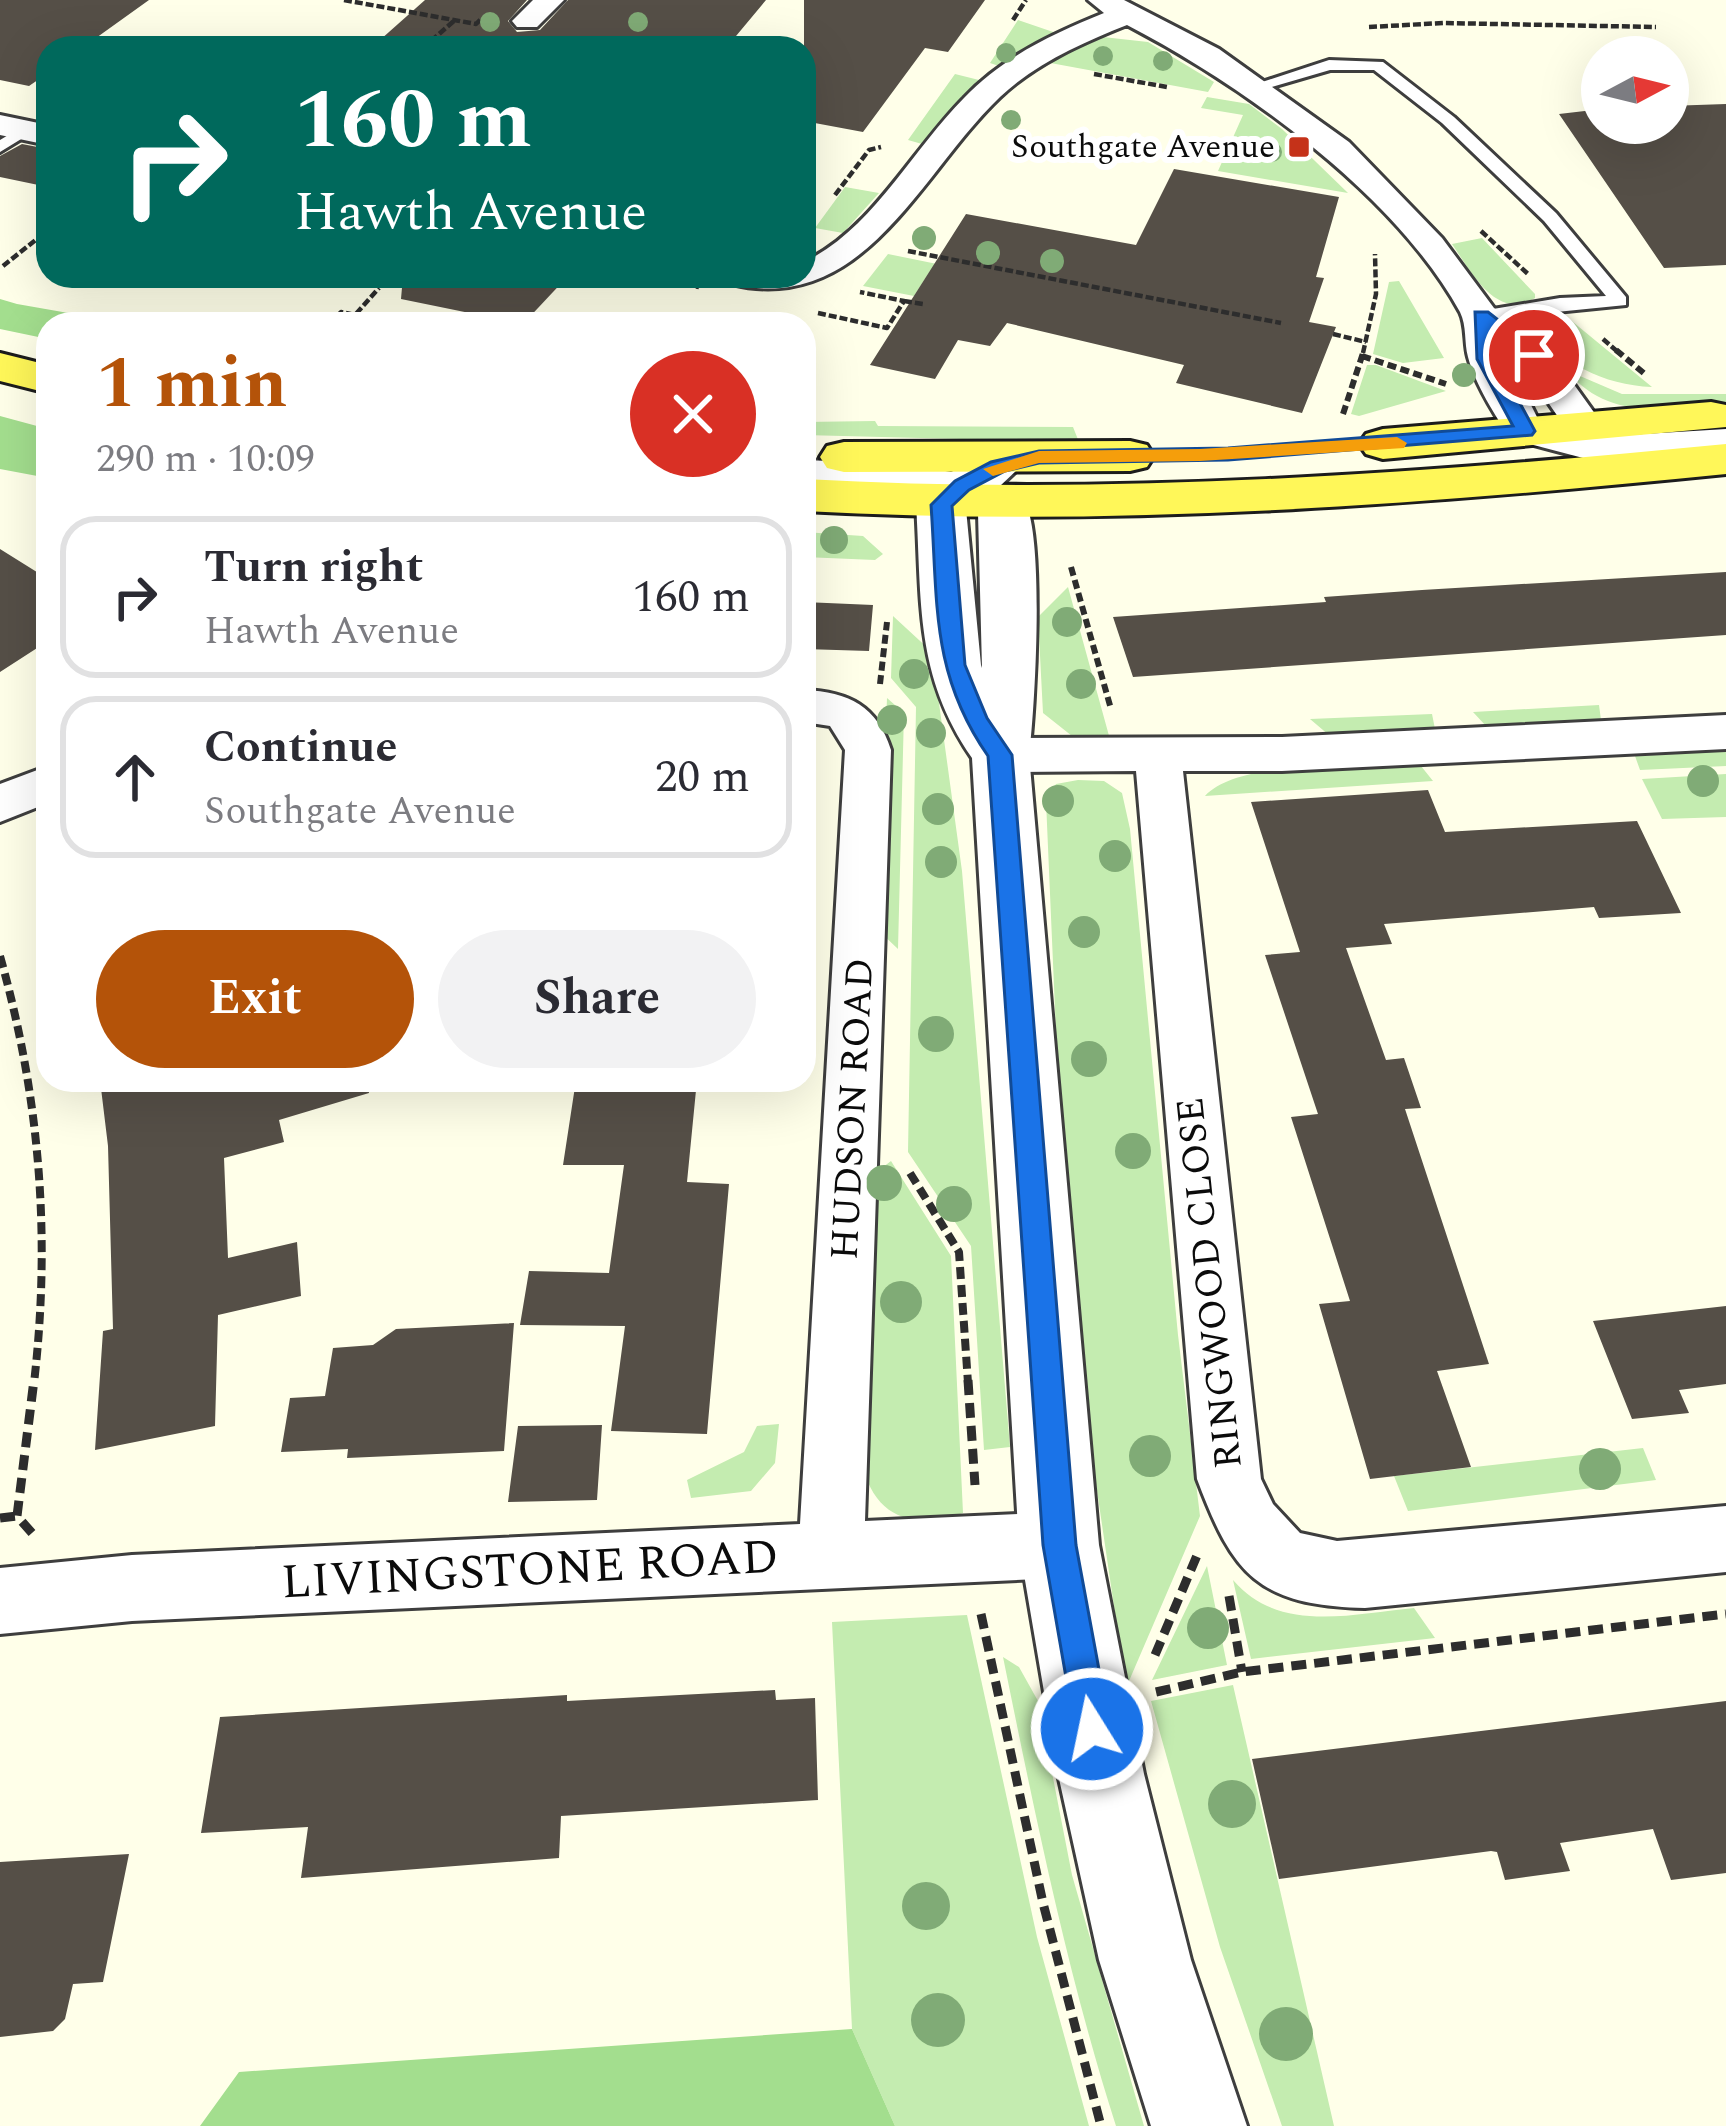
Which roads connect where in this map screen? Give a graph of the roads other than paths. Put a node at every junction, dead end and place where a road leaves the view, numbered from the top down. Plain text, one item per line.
1 (550, 0) edge
2 (1116, 6) edge
3 (527, 21) dead end
4 (1263, 93) junction
5 (816, 277) edge
6 (1481, 316) junction
7 (1726, 415) edge
8 (1525, 431) junction
9 (1339, 438) road end
10 (1726, 441) edge
11 (1598, 448) junction
12 (1262, 452) dead end
13 (816, 456) edge
14 (1039, 457) junction
15 (1726, 459) edge
16 (816, 477) edge
17 (816, 495) edge
18 (968, 498) junction
19 (816, 708) edge
20 (1726, 732) edge
21 (1000, 755) junction
22 (1141, 756) junction
23 (36, 788) edge
24 (0, 804) edge
25 (1726, 1539) edge
26 (1019, 1546) junction
27 (831, 1557) junction
28 (0, 1601) edge
29 (1199, 2126) edge

1 - 3 street
2 - 4 street
2 - 5 street
4 - 6 street
4 - 6 lane
6 - 8 street
6 - 11 street
7 - 11 main road
8 - 9 main road
8 - 11 main road
10 - 11 street
11 - 15 main road
11 - 18 main road
12 - 14 main road
13 - 14 main road
14 - 18 street
16 - 18 street
17 - 18 main road
18 - 21 street
19 - 27 street, HUDSON ROAD
20 - 22 street
21 - 22 street
21 - 26 street
22 - 25 street, RINGWOOD CLOSE
23 - 24 street
26 - 27 street, LIVINGSTONE ROAD
26 - 29 street
27 - 28 street, LIVINGSTONE ROAD

